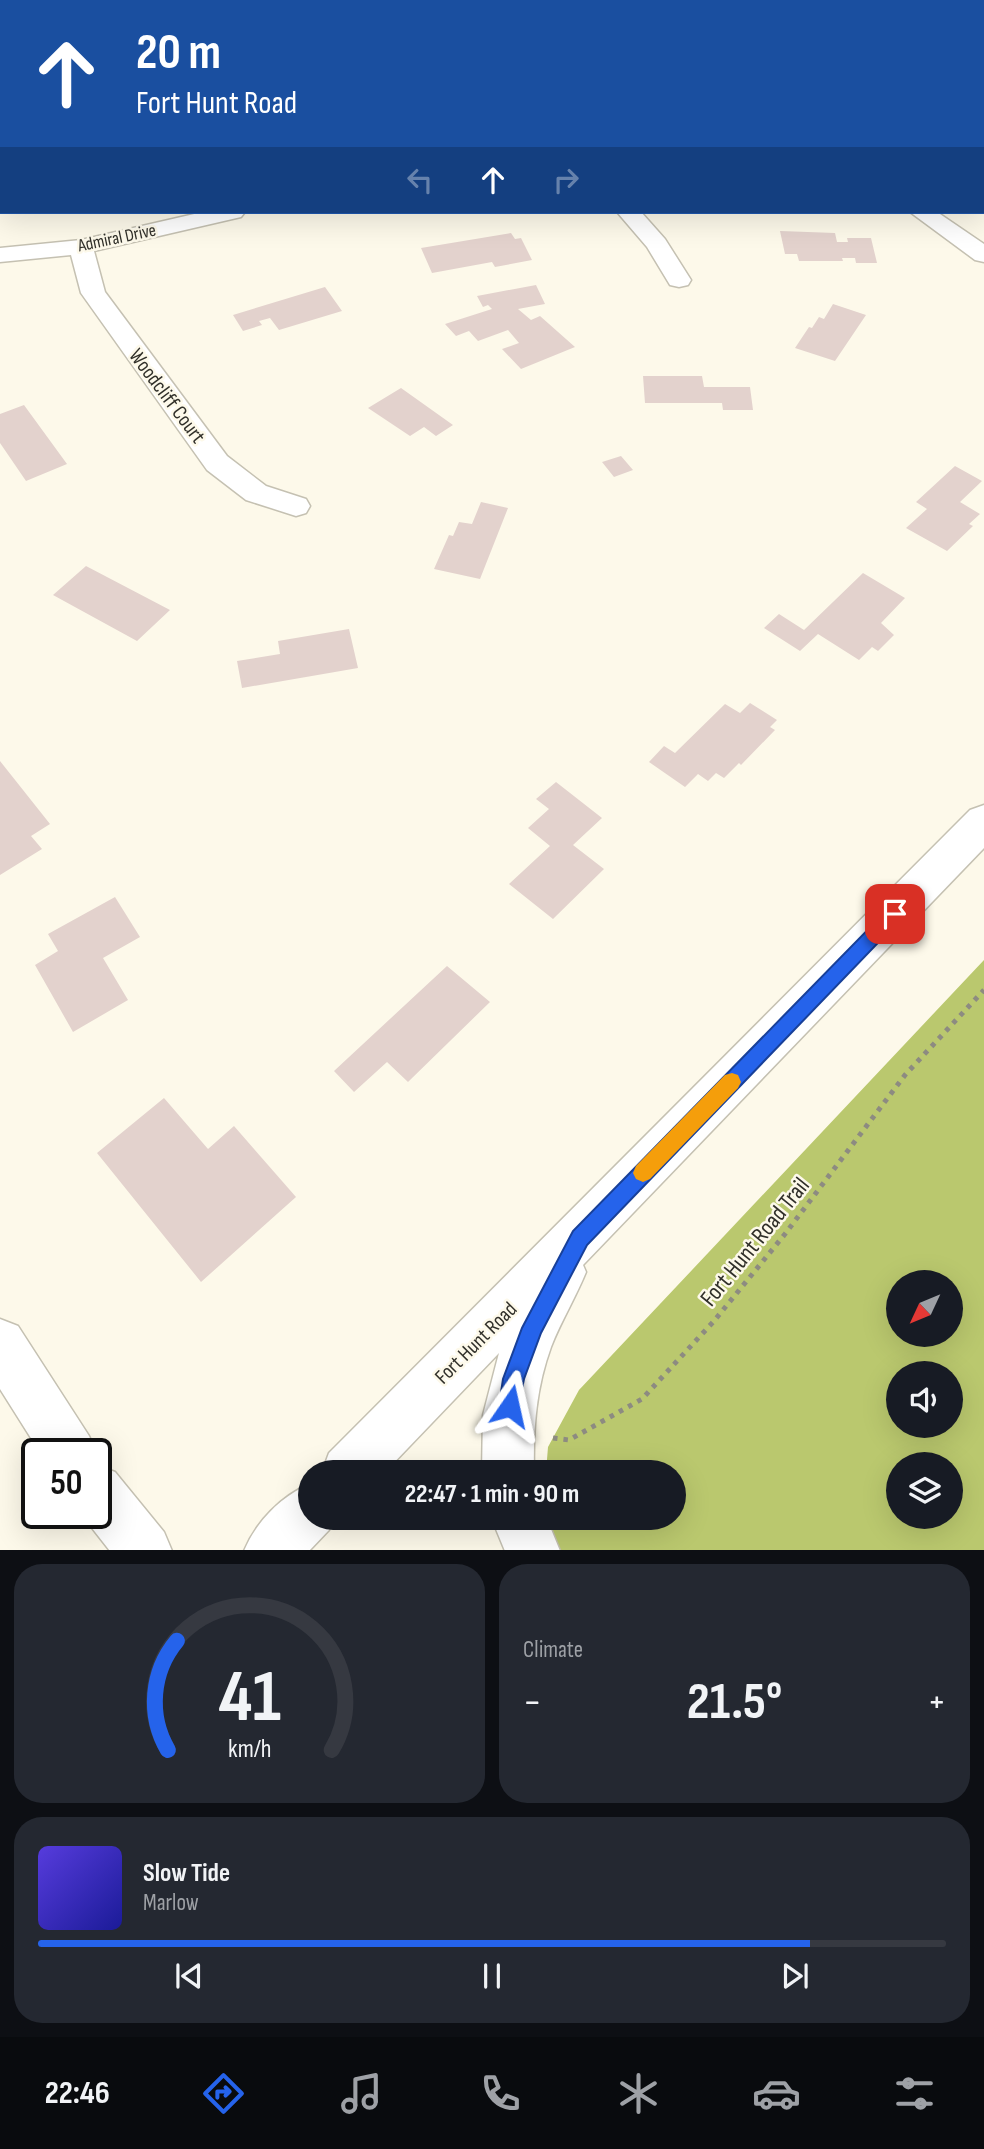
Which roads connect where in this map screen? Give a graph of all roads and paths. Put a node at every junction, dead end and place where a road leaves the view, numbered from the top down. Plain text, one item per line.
1 (224, 214) edge
2 (631, 214) edge
3 (925, 214) edge
4 (81, 247) junction
5 (984, 255) edge
6 (0, 256) edge
7 (679, 280) dead end
8 (296, 506) dead end
9 (984, 822) edge
10 (984, 990) edge
11 (580, 1238) junction
12 (0, 1344) edge
13 (60, 1438) edge
14 (507, 1452) edge
15 (360, 1460) edge
16 (112, 1510) edge
17 (298, 1523) edge
18 (524, 1530) edge
19 (145, 1550) edge
20 (271, 1550) edge
21 (533, 1550) edge

1 - 4 street, Admiral Drive
2 - 7 street
3 - 5 street
4 - 6 street, Admiral Drive
4 - 8 street, Woodcliff Court
9 - 11 main road, Fort Hunt Road
10 - 14 path, Fort Hunt Road Trail
11 - 14 main road
11 - 15 main road, Fort Hunt Road
12 - 13 main road
16 - 19 main road
17 - 20 main road
18 - 21 main road

